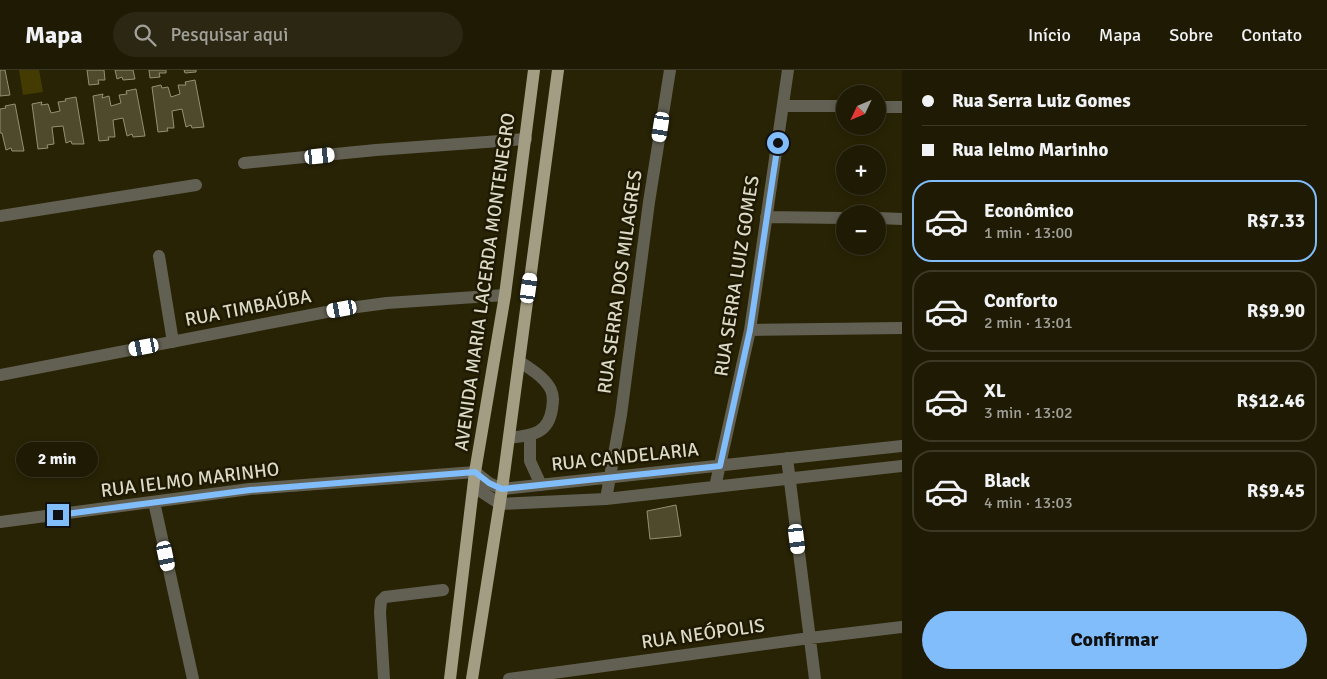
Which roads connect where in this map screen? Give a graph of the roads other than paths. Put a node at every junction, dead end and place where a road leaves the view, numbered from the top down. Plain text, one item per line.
1 (534, 70) edge
2 (558, 70) edge
3 (670, 70) edge
4 (788, 70) edge
5 (784, 106) junction
6 (836, 106) edge
7 (886, 107) edge
8 (902, 107) edge
9 (526, 139) junction
10 (244, 163) dead end
11 (196, 185) dead end
12 (0, 216) edge
13 (766, 217) junction
14 (836, 218) edge
15 (886, 218) edge
16 (902, 219) edge
17 (159, 256) dead end
18 (505, 295) junction
19 (902, 328) edge
20 (750, 330) junction
21 (173, 342) junction
22 (519, 361) junction
23 (0, 375) edge
24 (530, 436) junction
25 (509, 438) junction
26 (902, 446) edge
27 (787, 458) junction
28 (720, 466) junction
29 (902, 466) edge
30 (475, 472) junction
31 (609, 477) junction
32 (790, 479) junction
33 (541, 485) junction
34 (474, 487) junction
35 (715, 487) junction
36 (502, 489) junction
37 (606, 499) junction
38 (154, 502) junction
39 (500, 504) junction
40 (0, 522) edge
41 (443, 590) dead end
42 (902, 627) edge
43 (810, 638) junction
44 (193, 679) edge
45 (384, 679) edge
46 (450, 679) edge
47 (472, 679) edge
48 (509, 679) edge
49 (815, 679) edge

1 - 9 main road, AVENIDA MARIA LACERDA MONTENEGRO
2 - 22 main road
3 - 31 street, RUA SERRA DOS MILAGRES
4 - 5 street, RUA SERRA LUIZ GOMES
5 - 6 street
5 - 13 street, RUA SERRA LUIZ GOMES
7 - 8 street
9 - 10 street
9 - 18 main road, AVENIDA MARIA LACERDA MONTENEGRO
11 - 12 street
13 - 14 street
13 - 20 street, RUA SERRA LUIZ GOMES
15 - 16 street
17 - 21 street
18 - 21 street, RUA TIMBAÚBA
18 - 30 main road, AVENIDA MARIA LACERDA MONTENEGRO
19 - 20 street
20 - 28 street, RUA SERRA LUIZ GOMES
21 - 23 street, RUA TIMBAÚBA
22 - 24 street
22 - 25 main road
24 - 25 street
24 - 33 street
25 - 36 main road
26 - 27 street, RUA CANDELARIA
27 - 28 street, RUA CANDELARIA
27 - 32 street
28 - 31 street, RUA CANDELARIA
28 - 35 street, RUA SERRA LUIZ GOMES
29 - 32 street, RUA CANDELARIA
30 - 34 main road, AVENIDA MARIA LACERDA MONTENEGRO
30 - 36 street
30 - 38 street, RUA IELMO MARINHO
31 - 33 street, RUA CANDELARIA
31 - 37 street, RUA SERRA DOS MILAGRES
32 - 35 street, RUA CANDELARIA
32 - 43 street
33 - 36 street, RUA CANDELARIA
34 - 39 street
34 - 46 main road, AVENIDA MARIA LACERDA MONTENEGRO
35 - 37 street, RUA CANDELARIA
36 - 39 main road
37 - 39 street, RUA CANDELARIA
38 - 40 street, RUA IELMO MARINHO
38 - 44 street
39 - 47 main road
41 - 45 street
42 - 43 street, RUA NEÓPOLIS
43 - 48 street, RUA NEÓPOLIS
43 - 49 street

